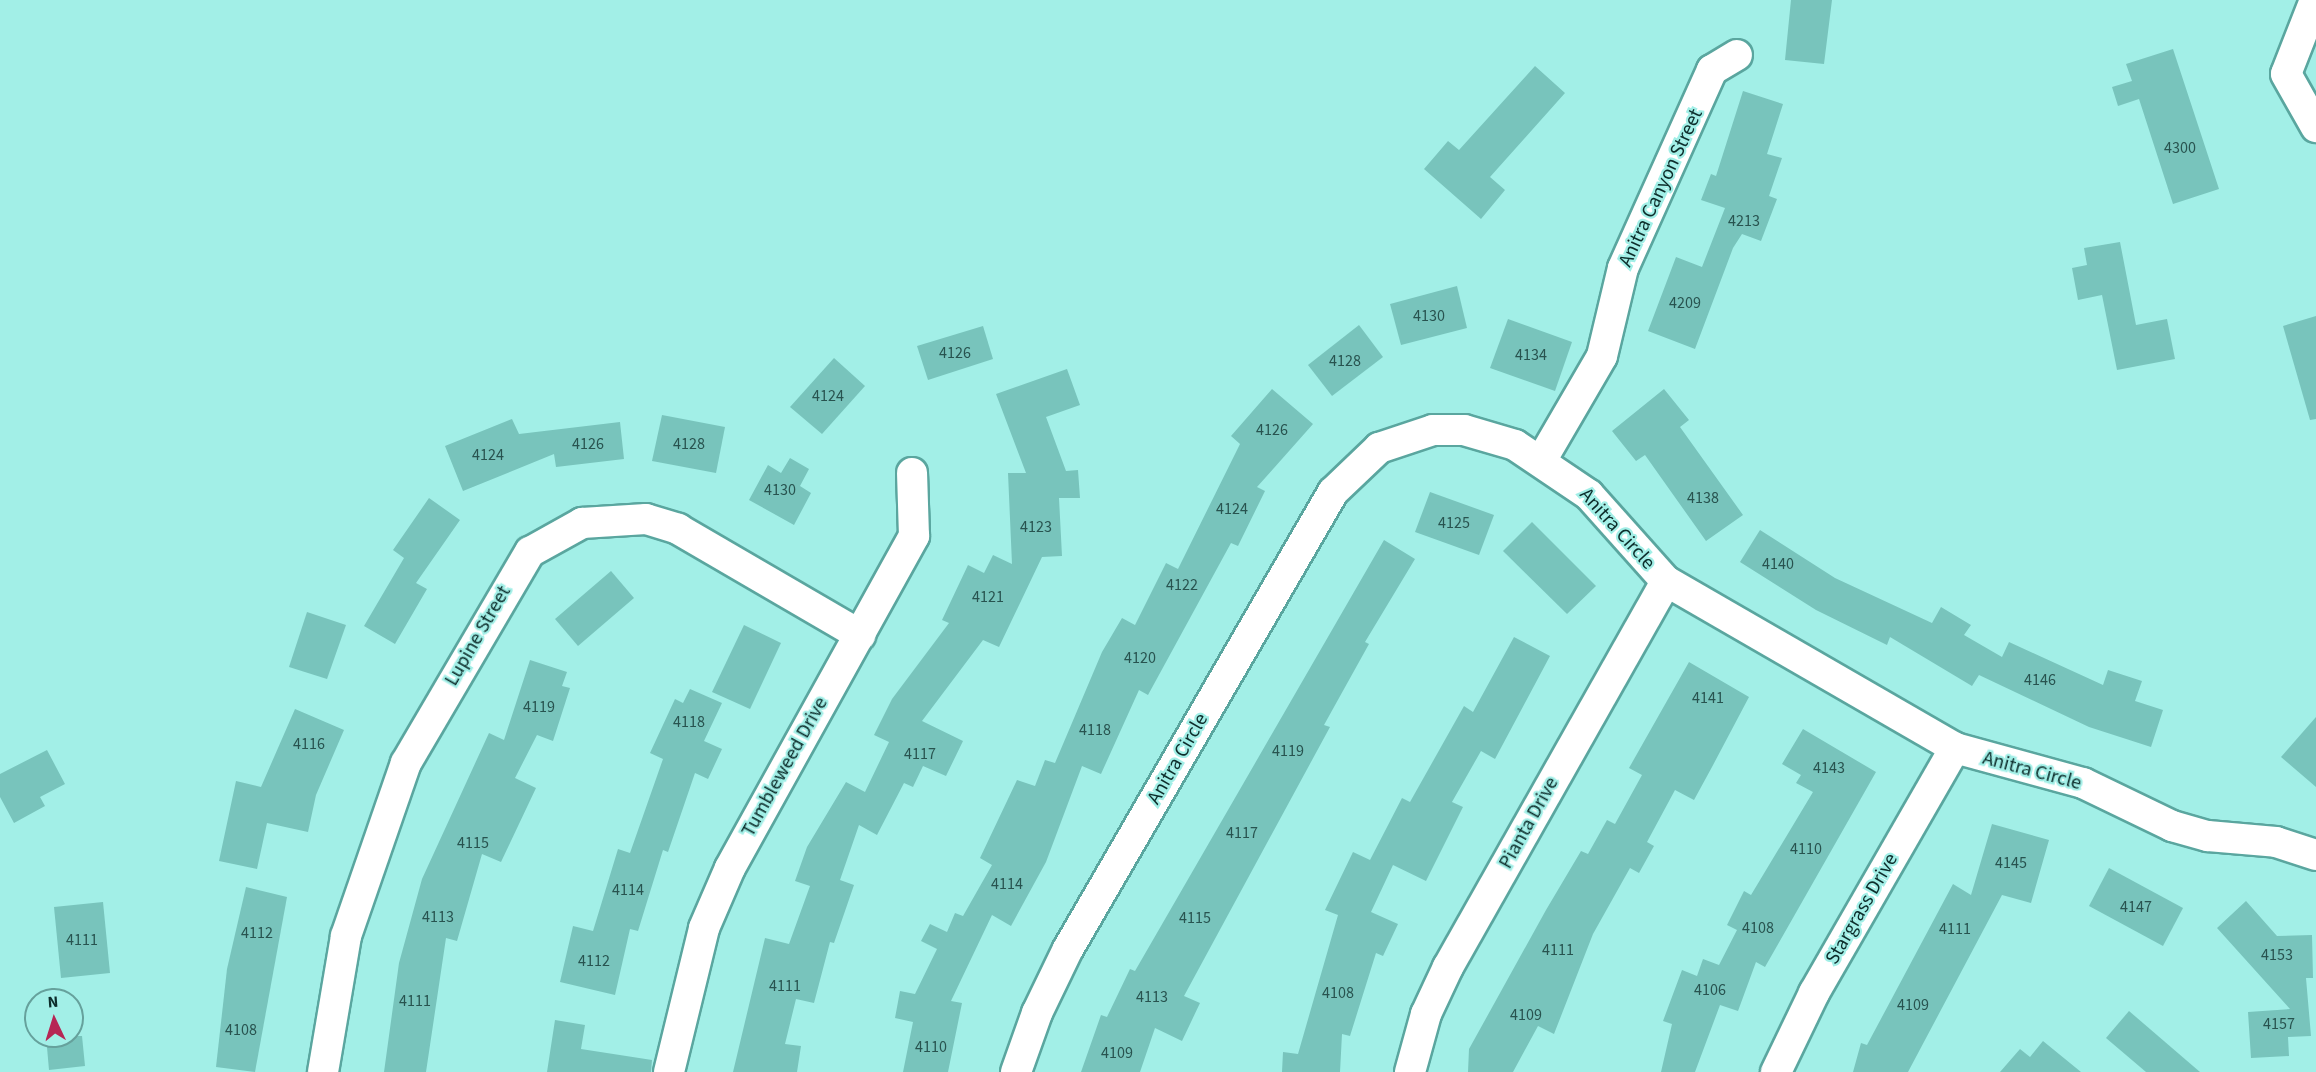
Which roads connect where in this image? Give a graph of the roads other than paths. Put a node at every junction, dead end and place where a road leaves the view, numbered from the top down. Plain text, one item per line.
1 (2315, 0) edge
2 (1737, 55) dead end
3 (2316, 127) edge
4 (1541, 461) junction
5 (912, 473) dead end
6 (1666, 581) junction
7 (860, 635) junction
8 (1955, 748) junction
9 (2316, 855) edge
10 (323, 1072) edge
11 (669, 1072) edge
12 (1016, 1072) edge
13 (1410, 1072) edge
14 (1776, 1072) edge

1 - 3 street
2 - 4 street, Anitra Canyon Street
4 - 6 street, Anitra Circle
4 - 12 street, Anitra Circle
5 - 7 street, Tumbleweed Drive
6 - 8 street, Anitra Circle
6 - 13 street, Pianta Drive
7 - 10 street, Lupine Street
7 - 11 street, Tumbleweed Drive
8 - 9 street, Anitra Circle
8 - 14 street, Stargrass Drive

